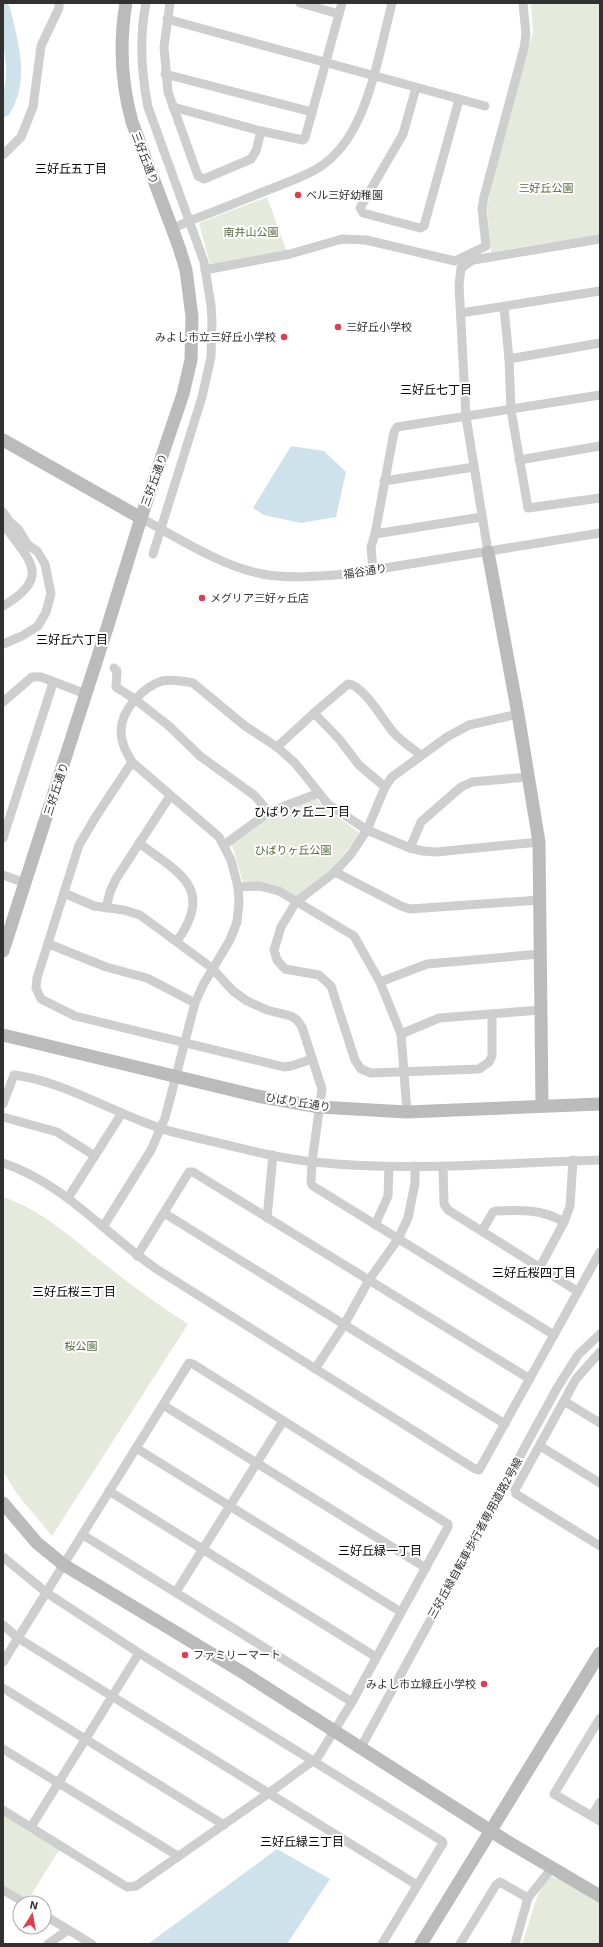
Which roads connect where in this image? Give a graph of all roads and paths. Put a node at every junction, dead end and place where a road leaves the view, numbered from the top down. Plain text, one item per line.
1 (59, 3) edge
2 (126, 3) edge
3 (146, 3) edge
4 (170, 3) edge
5 (300, 3) edge
6 (342, 3) edge
7 (392, 3) edge
8 (524, 3) edge
9 (339, 14) junction
10 (167, 19) junction
11 (326, 63) junction
12 (165, 74) junction
13 (373, 76) junction
14 (416, 88) junction
15 (459, 100) junction
16 (486, 106) dead end
17 (173, 108) junction
18 (312, 112) junction
19 (261, 131) junction
20 (3, 155) edge
21 (172, 229) junction
22 (600, 239) edge
23 (486, 246) junction
24 (487, 257) junction
25 (455, 261) junction
26 (464, 265) junction
27 (206, 270) junction
28 (600, 291) edge
29 (504, 307) junction
30 (460, 313) junction
31 (600, 343) edge
32 (509, 359) junction
33 (600, 395) edge
34 (511, 410) junction
35 (466, 417) junction
36 (3, 440) edge
37 (600, 446) edge
38 (519, 460) junction
39 (474, 467) junction
40 (384, 481) junction
41 (600, 498) edge
42 (3, 512) edge
43 (482, 517) junction
44 (141, 518) junction
45 (3, 524) edge
46 (600, 533) edge
47 (375, 534) junction
48 (488, 552) junction
49 (153, 554) dead end
50 (374, 570) junction
51 (3, 606) edge
52 (3, 644) edge
53 (114, 668) dead end
54 (53, 682) junction
55 (86, 694) junction
56 (136, 700) junction
57 (3, 702) edge
58 (314, 713) junction
59 (518, 714) junction
60 (277, 747) junction
61 (421, 755) junction
62 (132, 762) junction
63 (528, 777) junction
64 (385, 787) junction
65 (319, 793) junction
66 (170, 796) junction
67 (269, 812) junction
68 (367, 830) junction
69 (3, 838) edge
70 (539, 842) junction
71 (139, 843) junction
72 (224, 845) junction
73 (410, 848) junction
74 (335, 872) junction
75 (3, 875) edge
76 (25, 883) junction
77 (238, 887) junction
78 (64, 892) junction
79 (540, 900) junction
80 (296, 902) junction
81 (106, 908) junction
82 (177, 941) junction
83 (49, 944) junction
84 (3, 951) edge
85 (540, 954) junction
86 (212, 968) junction
87 (380, 982) junction
88 (195, 1003) junction
89 (541, 1010) junction
90 (492, 1014) junction
91 (400, 1034) junction
92 (3, 1035) edge
93 (185, 1044) junction
94 (312, 1059) junction
95 (405, 1072) junction
96 (177, 1076) junction
97 (3, 1104) edge
98 (600, 1104) edge
99 (542, 1106) junction
100 (320, 1107) junction
101 (407, 1112) junction
102 (122, 1113) junction
103 (3, 1116) edge
104 (160, 1129) junction
105 (273, 1155) junction
106 (95, 1156) junction
107 (573, 1160) junction
108 (600, 1160) edge
109 (312, 1162) junction
110 (3, 1163) edge
111 (415, 1166) junction
112 (443, 1166) junction
113 (389, 1167) junction
114 (68, 1198) junction
115 (164, 1213) junction
116 (267, 1218) junction
117 (564, 1222) junction
118 (375, 1225) junction
119 (103, 1227) junction
120 (482, 1231) junction
121 (398, 1239) junction
122 (600, 1252) edge
123 (137, 1256) junction
124 (540, 1267) junction
125 (369, 1280) junction
126 (577, 1291) junction
127 (344, 1325) junction
128 (600, 1334) edge
129 (554, 1335) junction
130 (600, 1352) edge
131 (596, 1361) edge
132 (315, 1369) junction
133 (530, 1379) junction
134 (564, 1401) junction
135 (163, 1406) junction
136 (283, 1421) junction
137 (600, 1423) edge
138 (505, 1424) junction
139 (540, 1446) junction
140 (136, 1448) junction
141 (256, 1463) junction
142 (600, 1483) edge
143 (109, 1491) junction
144 (3, 1503) edge
145 (230, 1506) junction
146 (83, 1535) junction
147 (600, 1546) edge
148 (203, 1550) junction
149 (3, 1557) edge
150 (64, 1565) junction
151 (426, 1568) junction
152 (176, 1592) junction
153 (47, 1593) junction
154 (401, 1612) junction
155 (3, 1625) edge
156 (18, 1638) junction
157 (139, 1653) junction
158 (600, 1653) edge
159 (376, 1657) junction
160 (3, 1662) edge
161 (3, 1688) edge
162 (112, 1696) junction
163 (352, 1702) junction
164 (600, 1718) edge
165 (333, 1732) junction
166 (86, 1740) junction
167 (3, 1748) edge
168 (360, 1749) junction
169 (313, 1761) junction
170 (59, 1783) junction
171 (269, 1793) junction
172 (600, 1802) edge
173 (3, 1810) edge
174 (592, 1816) junction
175 (600, 1821) edge
176 (224, 1825) junction
177 (31, 1826) junction
178 (490, 1831) junction
179 (178, 1856) junction
180 (551, 1869) junction
181 (417, 1885) junction
182 (3, 1890) edge
183 (12, 1895) edge
184 (600, 1896) edge
185 (528, 1898) junction
186 (52, 1920) edge
187 (68, 1930) junction
188 (48, 1944) edge
189 (92, 1944) edge
190 (382, 1944) edge
191 (421, 1944) edge
192 (460, 1944) edge
193 (515, 1944) edge

1 - 20 street
2 - 21 street, 三好丘通り
3 - 27 street
4 - 10 street
5 - 9 street
6 - 9 street
7 - 13 street
8 - 23 street
9 - 11 street
10 - 11 street
10 - 12 street
11 - 13 street
11 - 18 street
12 - 17 street
12 - 18 street
13 - 14 street
13 - 21 street
14 - 15 street
14 - 15 street
15 - 16 street
17 - 19 street
17 - 19 street
18 - 19 street
21 - 44 street, 三好丘通り
22 - 24 street
23 - 24 street
23 - 25 street
24 - 26 street
25 - 26 street
25 - 27 street
26 - 30 street
27 - 49 street
28 - 29 street
29 - 30 street
29 - 32 street
30 - 35 street
31 - 32 street
32 - 34 street
33 - 34 street
34 - 35 street
34 - 38 street
35 - 39 street
35 - 40 street
36 - 44 street
37 - 38 street
38 - 41 street
39 - 40 street
39 - 43 street
40 - 47 street
42 - 52 street
43 - 47 street
43 - 48 street
44 - 50 street, 福谷通り
44 - 55 street, 三好丘通り
45 - 51 street
46 - 48 street, 福谷通り
47 - 50 street
48 - 50 street, 福谷通り
48 - 59 street
53 - 56 street
54 - 55 street
54 - 57 street
54 - 69 street
55 - 76 street, 三好丘通り
56 - 60 street
56 - 62 street
56 - 67 street
58 - 60 street
58 - 61 street
58 - 64 street
59 - 61 street
59 - 63 street
60 - 65 street
61 - 64 street
62 - 66 street
62 - 78 street
63 - 70 street
63 - 73 street
64 - 68 street
65 - 67 street
65 - 68 street
66 - 71 street
66 - 72 street
67 - 72 street
68 - 73 street
68 - 74 street
70 - 73 street
70 - 79 street
71 - 81 street
71 - 82 street
72 - 77 street
74 - 79 street
74 - 80 street
75 - 76 street
76 - 84 street, 三好丘通り
77 - 80 street
77 - 86 street
78 - 81 street
78 - 83 street
79 - 85 street
80 - 87 street
80 - 95 street
81 - 82 street
82 - 86 street
83 - 88 street
83 - 93 street
85 - 87 street
85 - 89 street
86 - 88 street
86 - 94 street
87 - 91 street
88 - 93 street
89 - 90 street
89 - 99 street
90 - 91 street
90 - 95 street
91 - 95 street
92 - 96 street, ひばり丘通り
93 - 94 street
93 - 96 street
94 - 100 street
95 - 101 street
96 - 100 street, ひばり丘通り
96 - 104 street
97 - 102 street
98 - 99 street, ひばり丘通り
99 - 101 street, ひばり丘通り
100 - 101 street, ひばり丘通り
100 - 109 street
102 - 104 street
102 - 106 street
103 - 106 street
104 - 105 street
104 - 119 street
105 - 109 street
105 - 116 street
106 - 114 street
107 - 108 street
107 - 112 street
107 - 117 street
109 - 113 street
109 - 118 street
110 - 114 street
111 - 112 street
111 - 113 street
111 - 121 street
112 - 120 street
113 - 118 street
114 - 119 street
115 - 116 street
115 - 123 street
115 - 127 street
116 - 125 street
117 - 120 street
117 - 124 street
118 - 121 street
119 - 123 street
120 - 124 street
121 - 125 street
121 - 129 street
122 - 126 street
123 - 132 street
124 - 126 street
125 - 127 street
125 - 133 street
126 - 129 street
127 - 132 street
127 - 138 street
128 - 168 street, 三好丘緑自転車歩行者専用道路2号線
129 - 133 street
130 - 131 street
131 - 134 street
132 - 138 street
133 - 138 street
134 - 137 street
134 - 139 street
135 - 136 street
135 - 140 street
135 - 141 street
136 - 141 street
136 - 151 street
139 - 142 street
139 - 147 street
140 - 143 street
140 - 145 street
141 - 145 street
141 - 151 street
143 - 146 street
143 - 148 street
144 - 150 street
145 - 148 street
145 - 154 street
146 - 150 street
146 - 152 street
148 - 152 street
148 - 159 street
149 - 153 street
150 - 153 street
150 - 165 street
151 - 154 street
152 - 163 street
153 - 156 street
153 - 157 street
154 - 159 street
155 - 156 street
156 - 160 street
156 - 162 street
157 - 162 street
157 - 169 street
158 - 178 street
159 - 163 street
161 - 166 street
162 - 166 street
162 - 171 street
163 - 165 street
164 - 174 street
165 - 168 street
165 - 169 street
166 - 170 street
166 - 176 street
167 - 170 street
168 - 178 street
169 - 171 street
169 - 181 street
170 - 177 street
170 - 179 street
171 - 176 street
171 - 181 street
172 - 174 street
173 - 177 street
174 - 175 street
176 - 179 street
177 - 179 street
178 - 180 street
178 - 191 street
180 - 184 street
180 - 185 street
181 - 190 street
182 - 183 street
185 - 192 street
185 - 193 street
186 - 187 street
187 - 188 street
187 - 189 street

